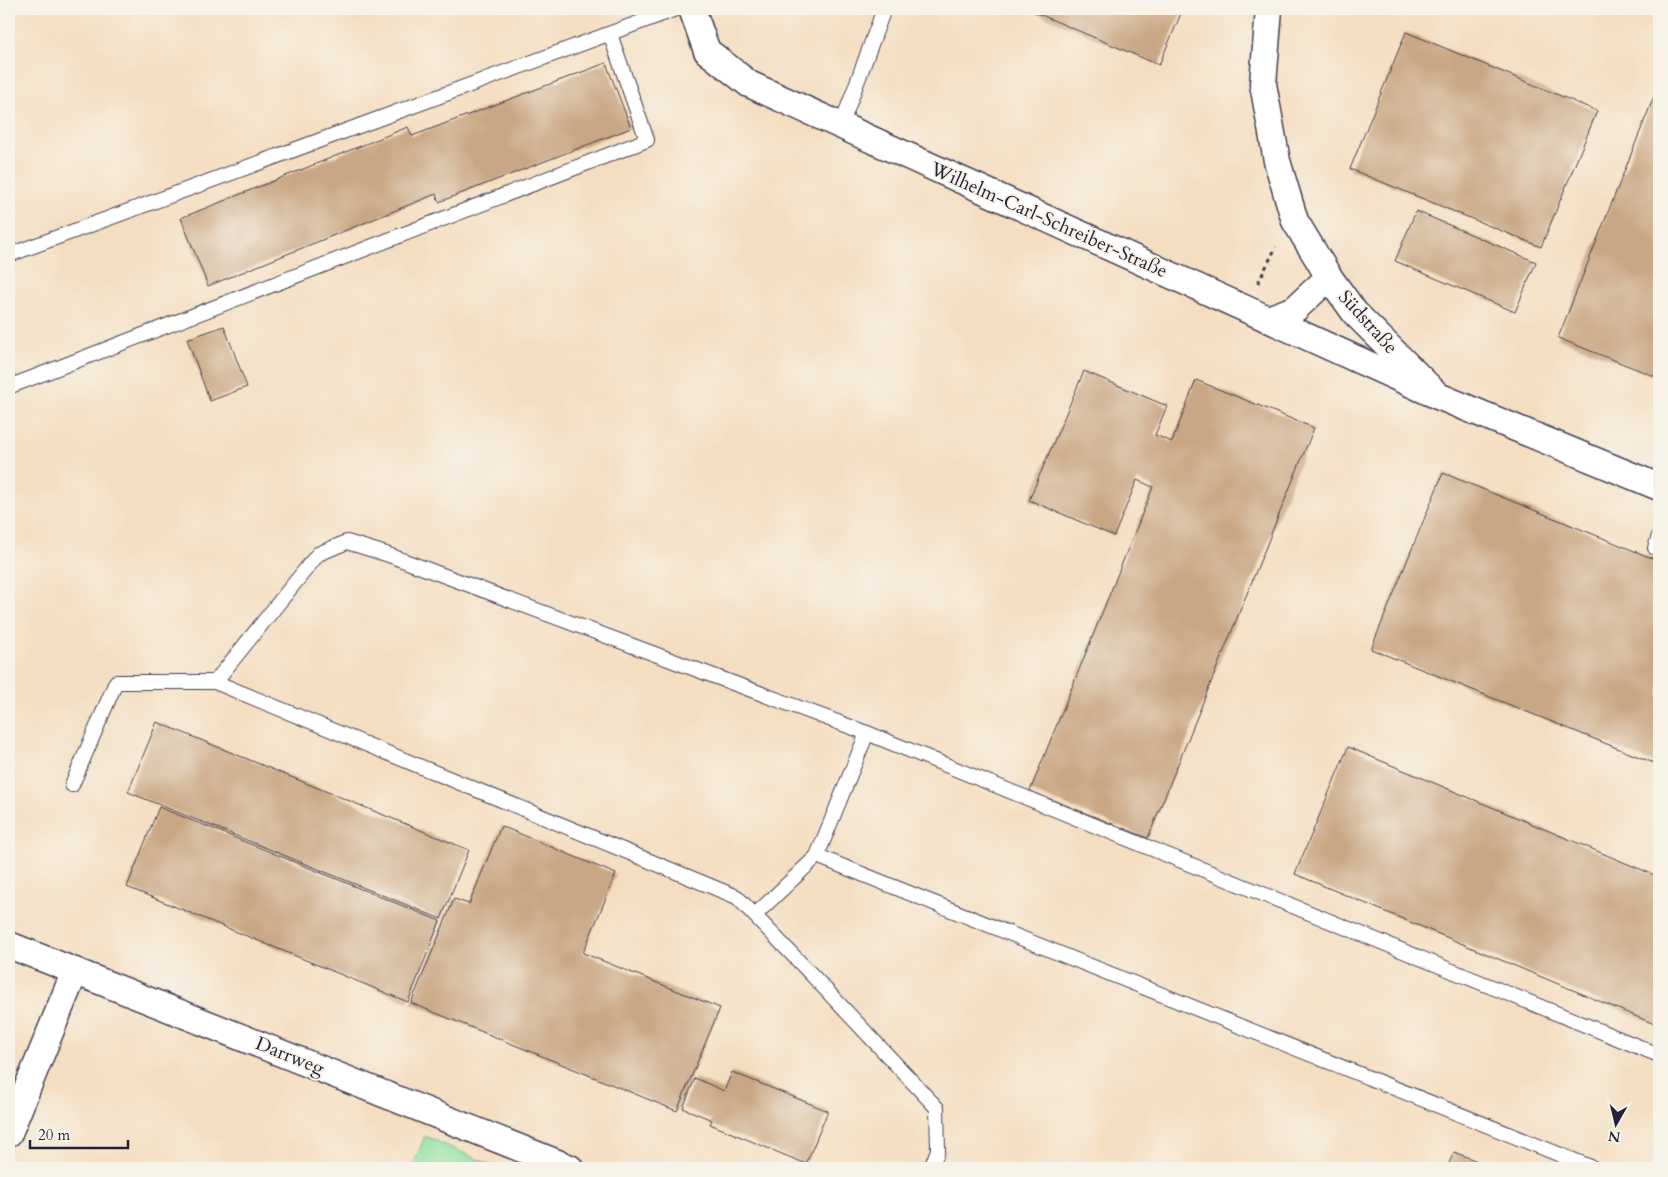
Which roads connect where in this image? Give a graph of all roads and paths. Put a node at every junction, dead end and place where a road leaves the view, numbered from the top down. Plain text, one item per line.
1 (676, 9) edge
2 (692, 9) edge
3 (884, 9) edge
4 (1269, 9) edge
5 (610, 34) junction
6 (841, 126) junction
7 (9, 255) edge
8 (1328, 277) junction
9 (1268, 319) junction
10 (9, 380) edge
11 (1438, 396) junction
12 (1659, 486) edge
13 (215, 682) junction
14 (867, 733) junction
15 (72, 785) dead end
16 (818, 856) junction
17 (755, 915) junction
18 (9, 945) edge
19 (75, 971) junction
20 (1659, 1056) edge
21 (9, 1134) edge
22 (570, 1168) edge
23 (931, 1168) edge
24 (1593, 1168) edge

1 - 5 lane
2 - 6 street, Wilhelm-Carl-Schreiber-Straße
3 - 6 lane
4 - 8 street, Südstraße
5 - 7 lane
5 - 10 lane
6 - 9 street, Wilhelm-Carl-Schreiber-Straße
8 - 9 street
8 - 11 street, Südstraße
9 - 11 street, Wilhelm-Carl-Schreiber-Straße
11 - 12 street, Südstraße
13 - 14 lane
13 - 15 lane
13 - 17 lane
14 - 16 lane
14 - 20 lane
16 - 17 lane
16 - 24 lane
17 - 23 lane
18 - 19 street, Darrweg
19 - 21 street
19 - 22 street, Darrweg

